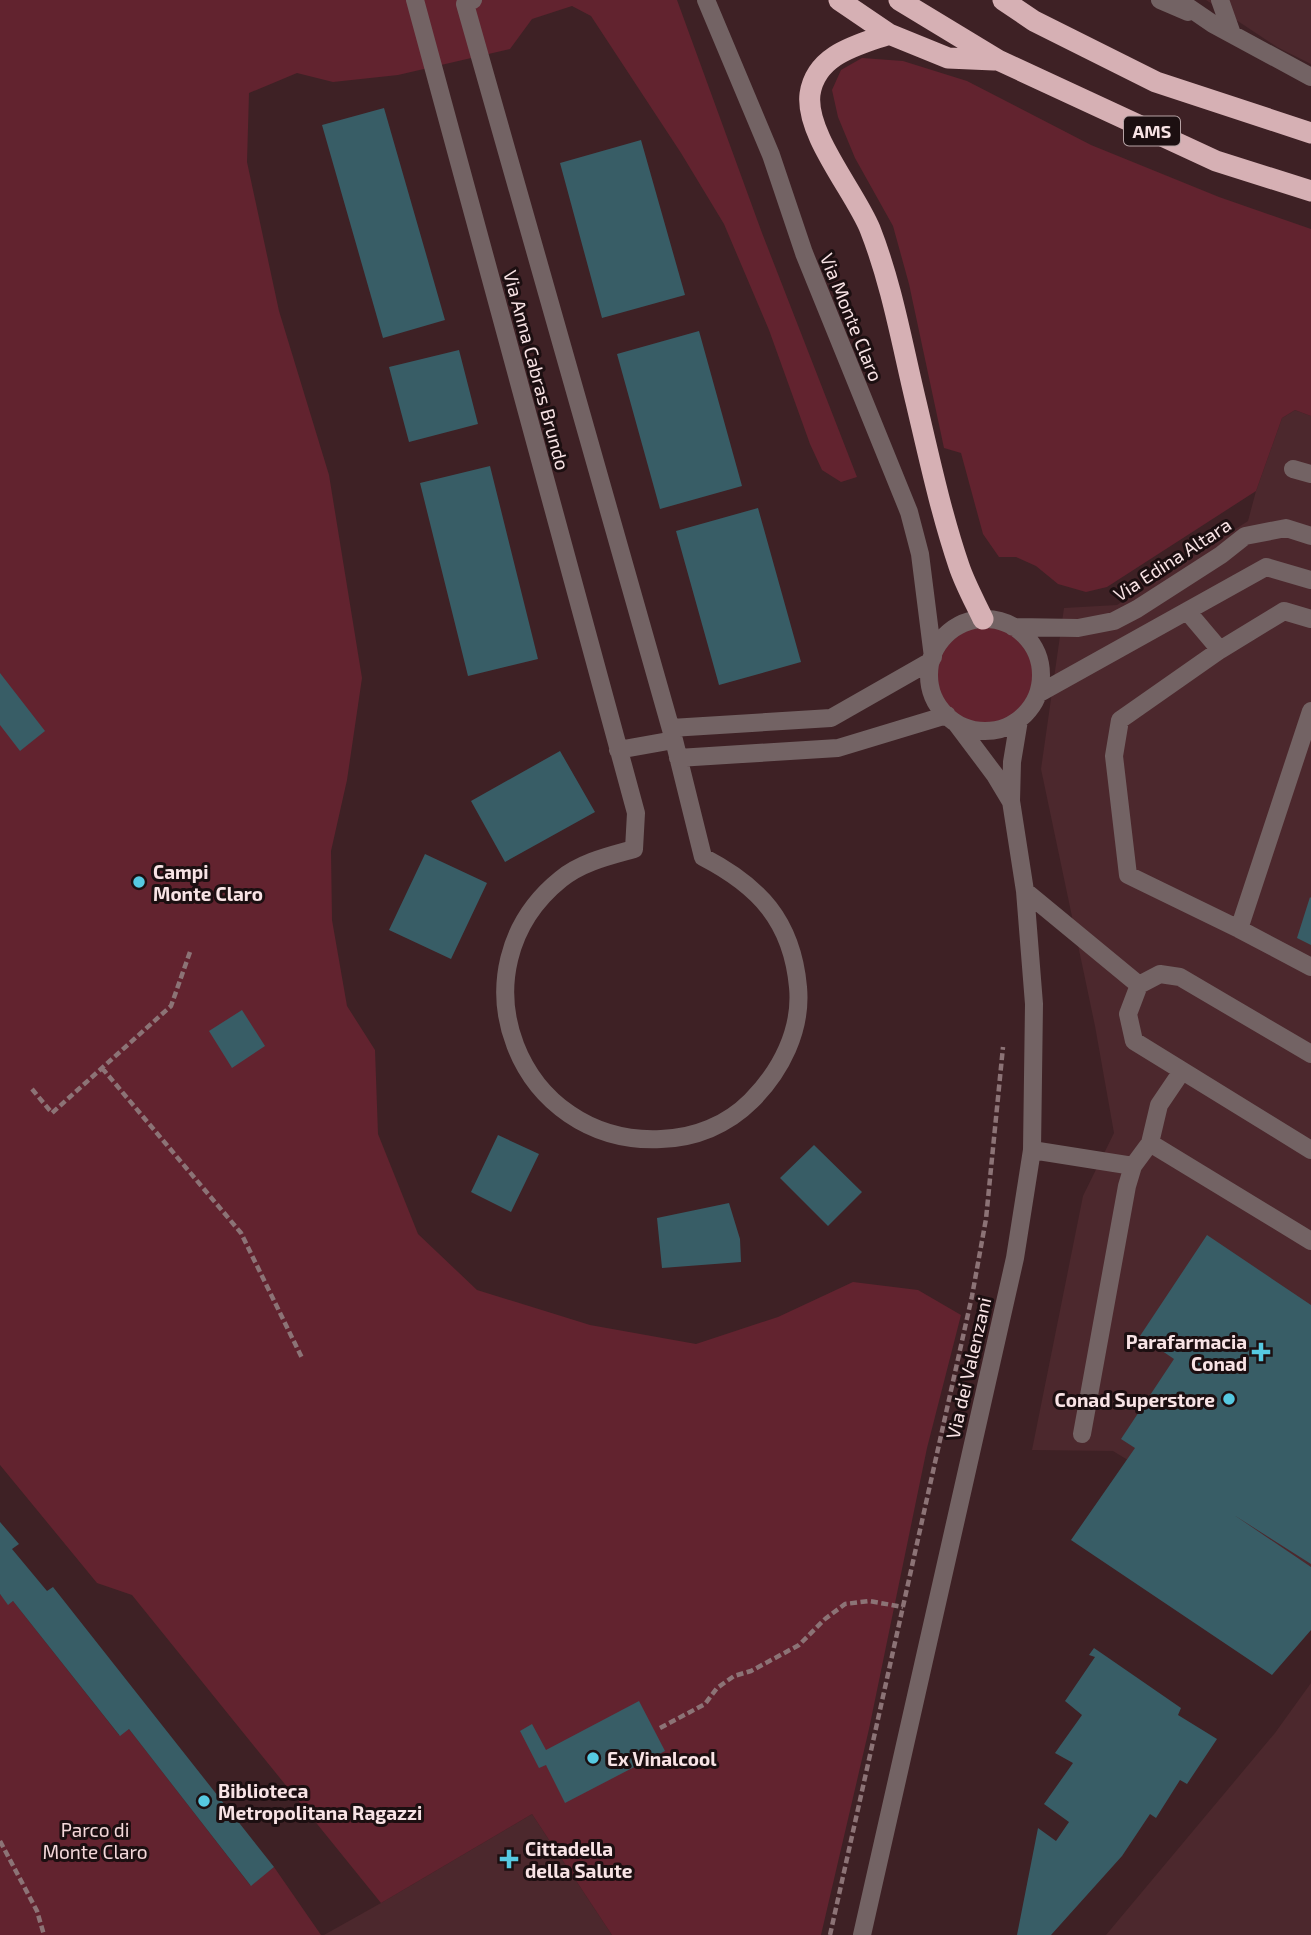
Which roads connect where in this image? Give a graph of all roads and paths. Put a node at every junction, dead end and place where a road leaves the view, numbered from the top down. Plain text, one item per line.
1 (415, 0) edge
2 (473, 0) edge
3 (706, 0) edge
4 (839, 0) edge
5 (899, 0) edge
6 (1003, 0) edge
7 (1160, 0) edge
8 (1178, 0) edge
9 (1220, 0) edge
10 (1213, 24) junction
11 (889, 34) junction
12 (1232, 34) junction
13 (998, 60) junction
14 (1311, 77) edge
15 (1311, 133) edge
16 (1311, 191) edge
17 (1311, 536) edge
18 (1311, 580) edge
19 (1187, 611) junction
20 (983, 619) junction
21 (1311, 619) edge
22 (1013, 627) junction
23 (1220, 650) junction
24 (932, 659) junction
25 (1038, 694) junction
26 (1311, 711) edge
27 (952, 719) junction
28 (1019, 720) junction
29 (674, 742) junction
30 (618, 750) junction
31 (1011, 801) junction
32 (1025, 891) junction
33 (1239, 929) junction
34 (190, 952) dead end
35 (1311, 967) edge
36 (1139, 985) junction
37 (1003, 1043) dead end
38 (1311, 1054) edge
39 (103, 1068) junction
40 (1182, 1071) junction
41 (32, 1088) dead end
42 (1150, 1143) junction
43 (1032, 1150) junction
44 (1311, 1150) edge
45 (1133, 1166) junction
46 (1311, 1241) edge
47 (302, 1358) dead end
48 (1082, 1434) dead end
49 (903, 1607) junction
50 (660, 1728) dead end
51 (0, 1841) edge
52 (44, 1935) edge
53 (830, 1935) edge
54 (862, 1935) edge

1 - 30 street, Via Anna Cabras Brundo
2 - 29 street, Via Anna Cabras Brundo
3 - 24 street, Via Monte Claro
4 - 11 highway
5 - 13 highway, AMS
6 - 15 highway, AMS
7 - 10 street
8 - 10 street
9 - 12 street
10 - 12 street
11 - 13 highway
11 - 20 highway
12 - 14 street
13 - 16 highway, AMS
17 - 22 street, Via Edina Altara
18 - 19 street
19 - 23 street
19 - 25 street
20 - 22 street
20 - 24 street
21 - 23 street
22 - 25 street
23 - 33 street
24 - 27 street, Via dei Valenzani
24 - 29 street
25 - 28 street, Via dei Valenzani
26 - 33 street
27 - 28 street
27 - 29 street
27 - 31 street, Via dei Valenzani
28 - 31 street, Via dei Valenzani
29 - 30 street
29 - 30 street, Via Anna Cabras Brundo
31 - 32 street, Via dei Valenzani
32 - 36 street
32 - 43 street, Via dei Valenzani
33 - 35 street
34 - 39 path
36 - 38 street
36 - 40 street
37 - 49 path
39 - 41 path
39 - 47 path
40 - 42 street
40 - 44 street
42 - 45 street
42 - 46 street
43 - 45 street
43 - 54 street, Via dei Valenzani
45 - 48 street
49 - 50 path
49 - 53 path
51 - 52 path

